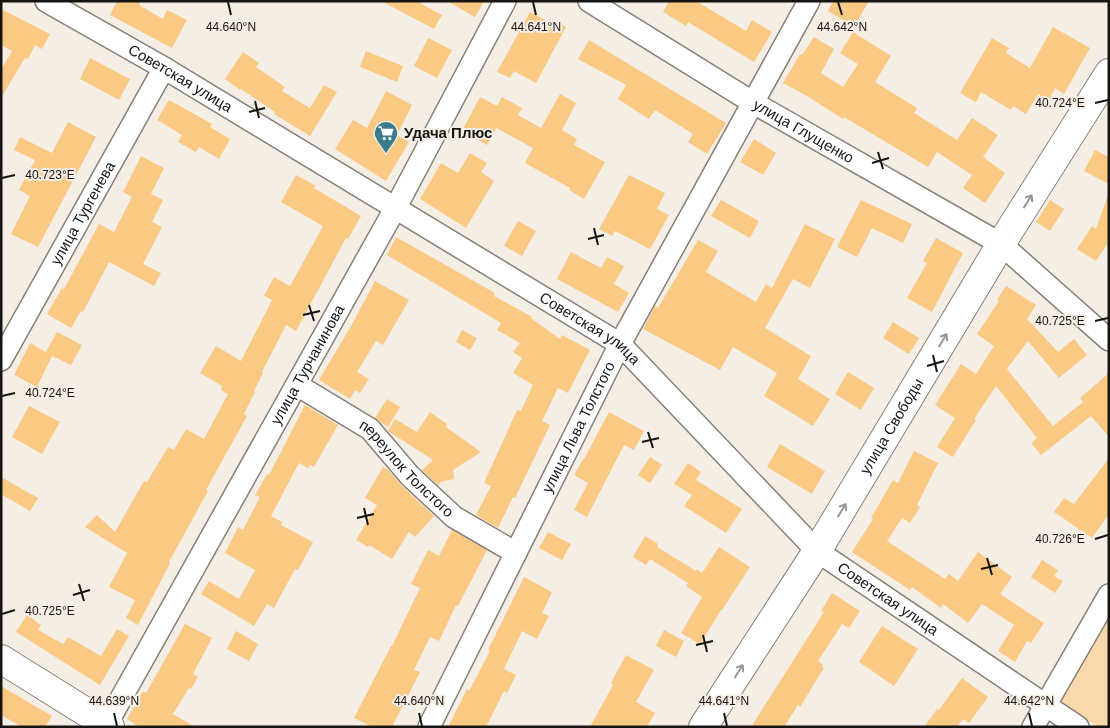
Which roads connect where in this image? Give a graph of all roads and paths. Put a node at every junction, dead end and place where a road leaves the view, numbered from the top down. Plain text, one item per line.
1 (46, 1) edge
2 (505, 1) edge
3 (589, 1) edge
4 (809, 1) edge
5 (164, 68) junction
6 (1109, 73) edge
7 (752, 102) junction
8 (396, 207) junction
9 (1001, 244) junction
10 (1109, 340) edge
11 (620, 344) junction
12 (1, 360) edge
13 (297, 385) junction
14 (817, 551) junction
15 (516, 553) junction
16 (1109, 594) edge
17 (1, 659) edge
18 (1046, 705) junction
19 (107, 726) edge
20 (429, 727) edge
21 (703, 727) edge
22 (1033, 727) edge
23 (1078, 727) edge

1 - 5 street, Советская улица
2 - 8 street, улица Турчанинова
3 - 7 street, улица Глущенко
4 - 7 street, улица Льва Толстого
5 - 8 street, Советская улица
5 - 12 street, улица Тургенева
9 -> 6 street, улица Свободы
7 - 9 street, улица Глущенко
7 - 11 street, улица Льва Толстого
8 - 11 street, Советская улица
8 - 13 street, улица Турчанинова
9 - 10 street, улица Глущенко
14 -> 9 street, улица Свободы
11 - 14 street, Советская улица
11 - 15 street, улица Льва Толстого
13 - 15 street, переулок Толстого
13 - 19 street, улица Турчанинова
14 - 18 street, Советская улица
21 -> 14 street, улица Свободы
15 - 20 street, улица Льва Толстого
16 - 18 street
17 - 19 street
18 - 22 street
18 - 23 street, Советская улица

